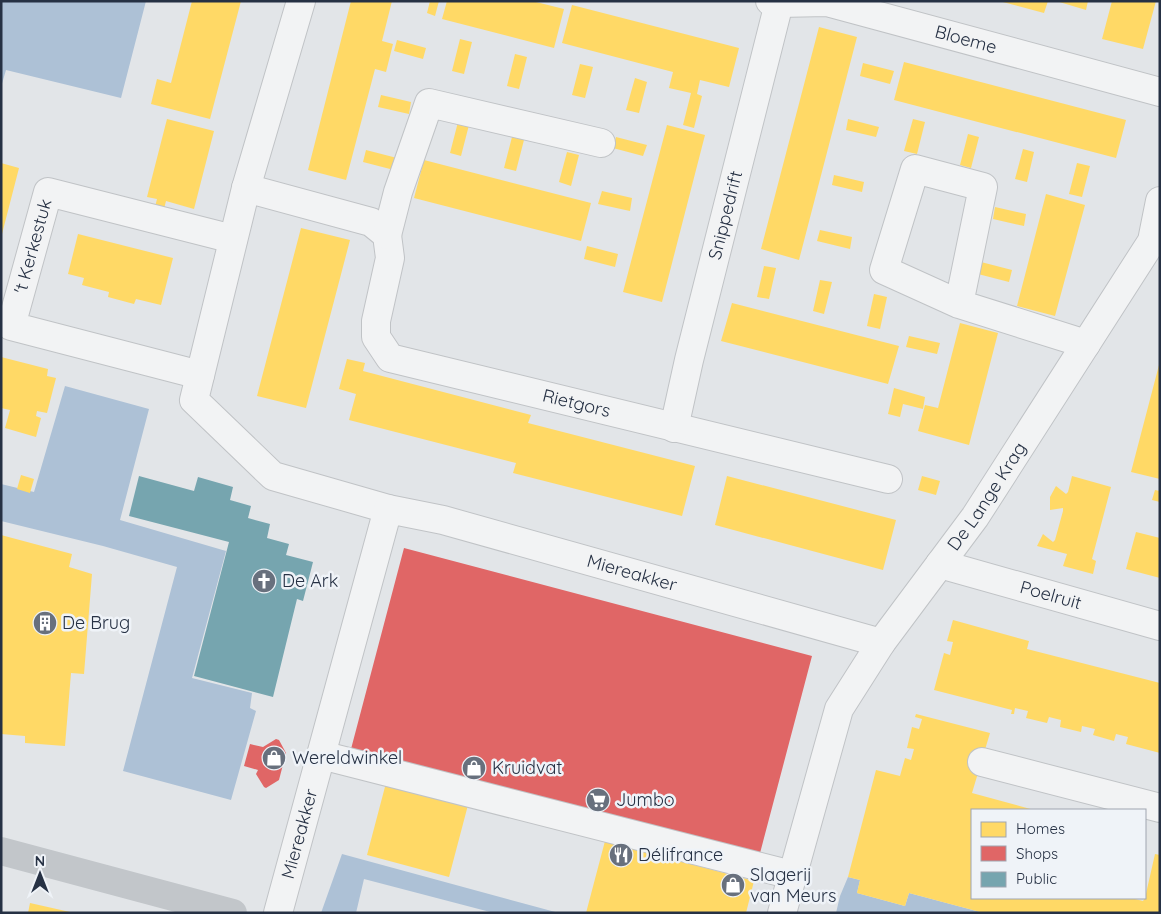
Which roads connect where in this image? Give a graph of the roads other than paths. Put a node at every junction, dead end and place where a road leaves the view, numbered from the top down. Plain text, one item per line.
1 (301, 1) edge
2 (774, 2) edge
3 (827, 2) edge
4 (1160, 92) edge
5 (602, 143) dead end
6 (246, 188) junction
7 (1160, 201) edge
8 (387, 235) junction
9 (233, 239) junction
10 (1156, 242) edge
11 (959, 304) junction
12 (1086, 344) junction
13 (200, 376) junction
14 (674, 428) junction
15 (888, 479) dead end
16 (388, 509) junction
17 (940, 564) junction
18 (1160, 626) edge
19 (881, 643) junction
20 (320, 755) junction
21 (982, 762) dead end
22 (1160, 808) edge
23 (1, 851) edge
24 (792, 875) junction
25 (233, 913) edge
26 (278, 913) edge
27 (782, 913) edge

1 - 6 street
2 - 3 street, Bloeme
2 - 14 street, Snippedrift
3 - 4 street, Bloeme
5 - 8 street, Rietgors
6 - 8 street
6 - 9 street
7 - 10 street, De Lange Krag
8 - 14 street, Rietgors
9 - 13 street
9 - 13 street, 't Kerkestuk
10 - 12 street, De Lange Krag
11 - 11 street
11 - 12 street
12 - 17 street, De Lange Krag
13 - 16 street
14 - 15 street, Rietgors
16 - 19 street, Miereakker
16 - 20 street, Miereakker
17 - 18 street, Poelruit
17 - 19 street, De Lange Krag
19 - 24 street
20 - 24 street
20 - 26 street, Miereakker
21 - 22 street
23 - 25 street
24 - 27 street

